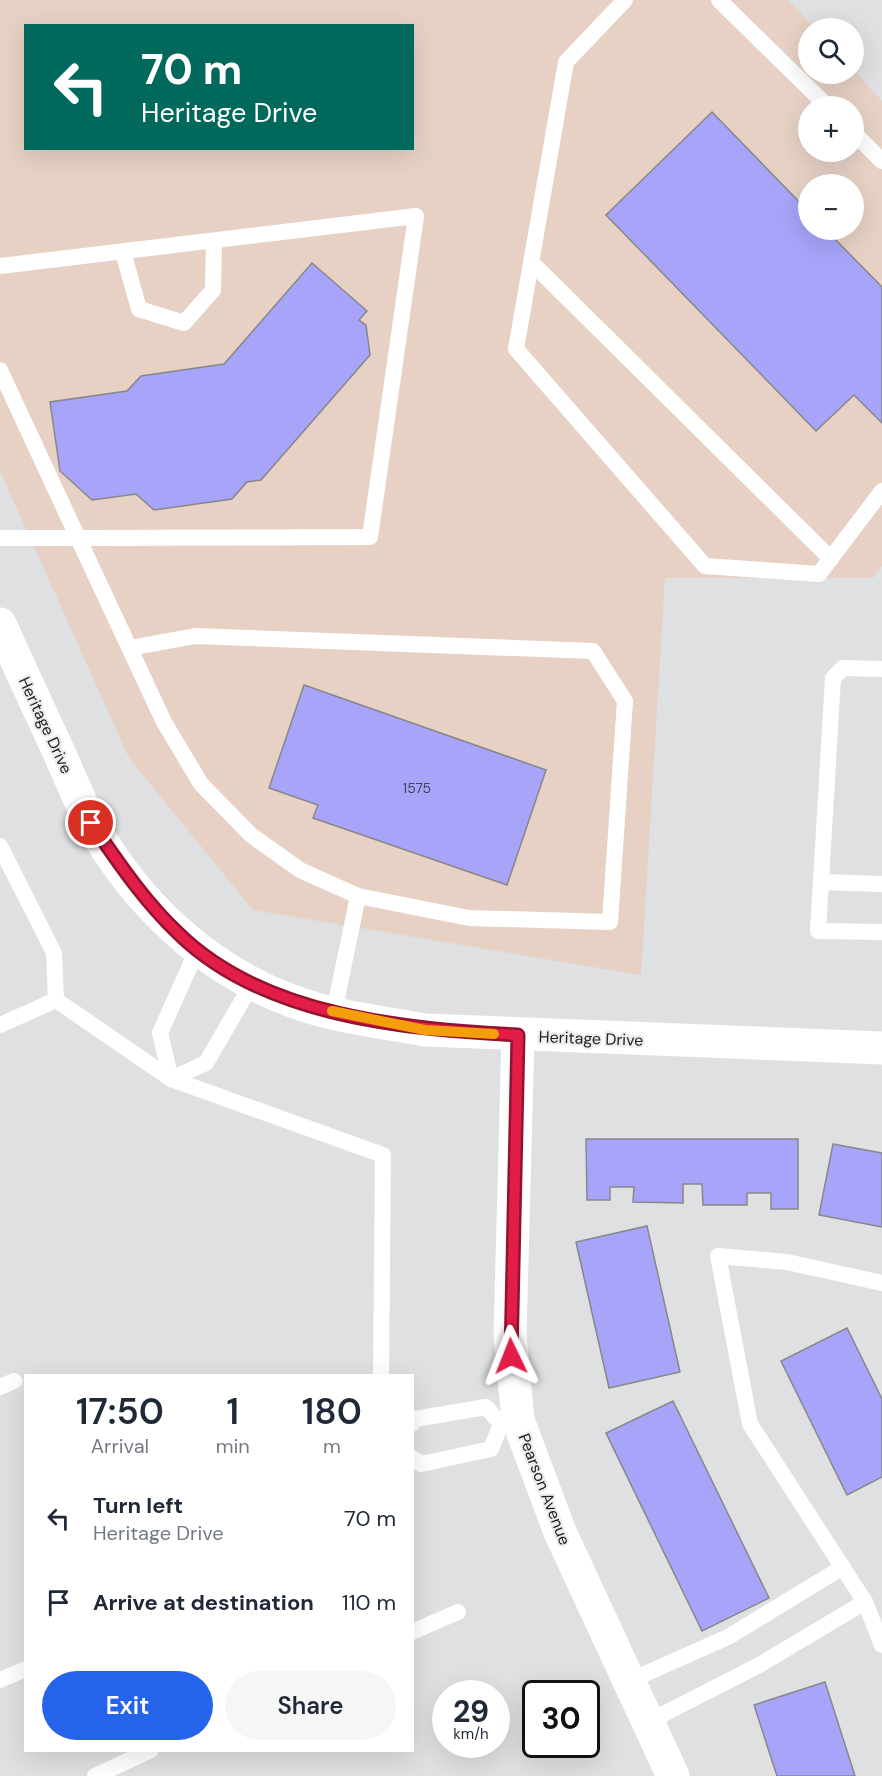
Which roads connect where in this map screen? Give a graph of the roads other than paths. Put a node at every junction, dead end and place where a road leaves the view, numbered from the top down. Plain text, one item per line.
1 (625, 0) edge
2 (719, 0) edge
3 (817, 96) edge
4 (864, 143) edge
5 (882, 161) edge
6 (214, 241) junction
7 (123, 252) junction
8 (531, 262) junction
9 (0, 266) edge
10 (0, 370) edge
11 (882, 491) edge
12 (0, 538) edge
13 (78, 538) junction
14 (831, 559) junction
15 (0, 624) edge
16 (130, 648) junction
17 (882, 669) edge
18 (0, 846) edge
19 (822, 882) junction
20 (882, 884) edge
21 (358, 896) junction
22 (882, 933) edge
23 (197, 950) junction
24 (253, 982) junction
25 (56, 1000) junction
26 (334, 1012) junction
27 (0, 1026) edge
28 (518, 1035) junction
29 (882, 1048) edge
30 (171, 1079) junction
31 (882, 1283) edge
32 (381, 1374) edge
33 (414, 1421) edge
34 (510, 1422) junction
35 (414, 1459) edge
36 (843, 1567) junction
37 (865, 1602) junction
38 (458, 1612) dead end
39 (414, 1631) edge
40 (882, 1645) edge
41 (24, 1671) edge
42 (0, 1680) edge
43 (629, 1681) junction
44 (648, 1722) junction
45 (147, 1752) edge
46 (95, 1776) edge
47 (673, 1776) edge

1 - 8 lane
2 - 3 lane
4 - 5 lane
6 - 7 lane
6 - 7 lane
6 - 13 lane
7 - 9 lane
8 - 14 lane
8 - 14 lane
10 - 13 lane
11 - 14 lane
12 - 13 lane
13 - 16 lane
15 - 23 street, Heritage Drive
16 - 21 lane
16 - 21 lane
17 - 19 lane
18 - 25 lane
19 - 20 lane
19 - 22 lane
21 - 26 lane
23 - 24 street, Heritage Drive
23 - 30 lane
24 - 26 street, Heritage Drive
24 - 30 lane
25 - 27 lane
25 - 30 lane
26 - 28 street, Heritage Drive
28 - 29 street, Heritage Drive
28 - 34 street, Pearson Avenue
30 - 32 lane
31 - 36 lane
33 - 34 lane
34 - 35 lane
34 - 43 street, Pearson Avenue
36 - 37 lane
36 - 43 lane
37 - 40 lane
37 - 44 lane
38 - 39 lane
41 - 42 lane
43 - 44 street, Pearson Avenue
44 - 47 street, Pearson Avenue
45 - 46 lane

